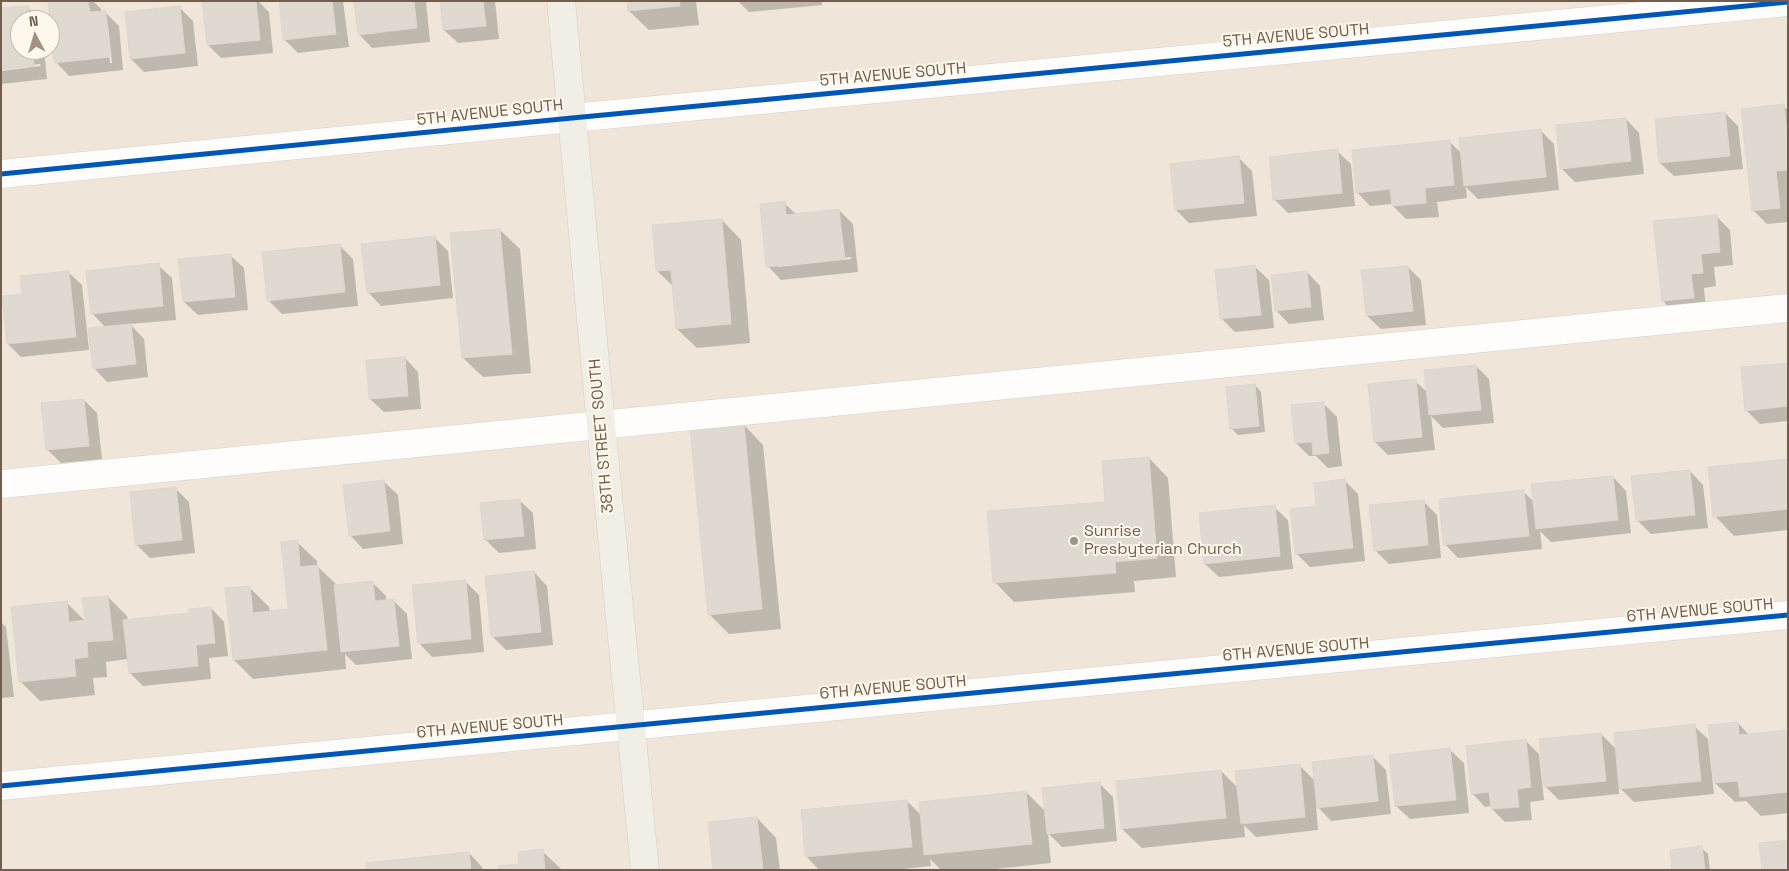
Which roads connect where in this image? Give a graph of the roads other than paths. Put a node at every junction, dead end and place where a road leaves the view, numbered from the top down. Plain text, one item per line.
1 (561, 1) edge
2 (1788, 2) edge
3 (572, 118) junction
4 (1, 174) edge
5 (1788, 308) edge
6 (600, 425) junction
7 (1, 484) edge
8 (1788, 615) edge
9 (630, 726) junction
10 (1, 786) edge
11 (645, 870) edge

1 - 3 main road, 38TH STREET SOUTH
2 - 3 street, 5TH AVENUE SOUTH
3 - 4 street, 5TH AVENUE SOUTH
3 - 6 main road, 38TH STREET SOUTH
5 - 6 street
6 - 7 street
6 - 9 main road, 38TH STREET SOUTH
8 - 9 street, 6TH AVENUE SOUTH
9 - 10 street, 6TH AVENUE SOUTH
9 - 11 main road, 38TH STREET SOUTH

